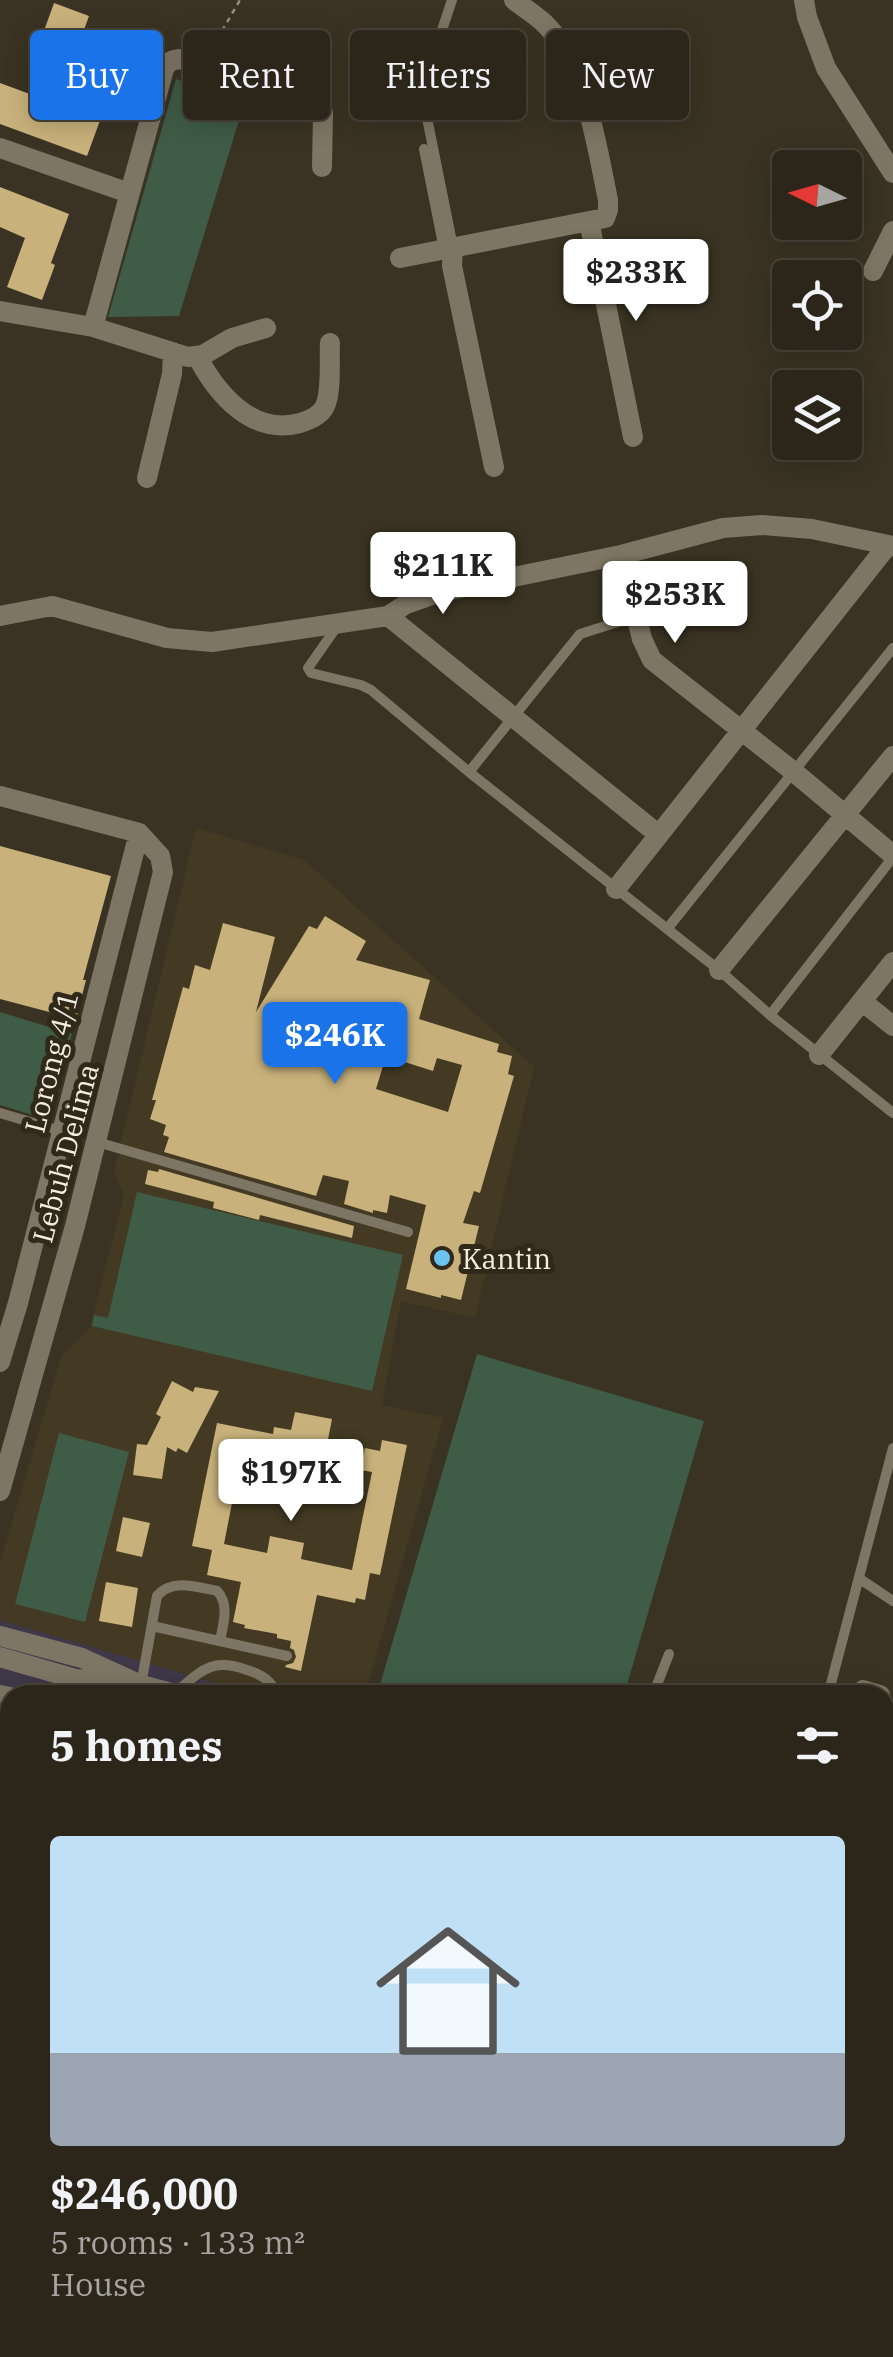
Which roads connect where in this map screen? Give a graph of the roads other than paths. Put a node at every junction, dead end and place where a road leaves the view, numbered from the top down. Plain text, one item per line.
1 (452, 0) edge
2 (514, 0) edge
3 (804, 0) edge
4 (442, 30) edge
5 (427, 120) edge
6 (0, 148) edge
7 (424, 149) dead end
8 (322, 166) dead end
9 (893, 173) edge
10 (130, 193) junction
11 (590, 222) junction
12 (893, 231) edge
13 (448, 248) junction
14 (400, 258) dead end
15 (874, 271) dead end
16 (0, 311) edge
17 (93, 327) junction
18 (266, 328) dead end
19 (330, 343) dead end
20 (173, 352) junction
21 (198, 356) junction
22 (634, 436) dead end
23 (494, 467) dead end
24 (147, 478) dead end
25 (891, 545) edge
26 (622, 555) junction
27 (0, 616) edge
28 (388, 616) junction
29 (637, 616) junction
30 (339, 624) junction
31 (893, 648) edge
32 (514, 719) junction
33 (741, 730) junction
34 (893, 756) edge
35 (469, 772) junction
36 (794, 772) junction
37 (0, 796) edge
38 (845, 815) junction
39 (138, 834) junction
40 (659, 835) junction
41 (893, 856) edge
42 (616, 889) junction
43 (667, 929) junction
44 (893, 962) edge
45 (719, 970) junction
46 (863, 1002) junction
47 (770, 1015) junction
48 (893, 1026) edge
49 (820, 1055) junction
50 (0, 1113) edge
51 (893, 1114) edge
52 (62, 1132) junction
53 (96, 1142) junction
54 (408, 1232) dead end
55 (9, 1301) edge
56 (0, 1362) edge
57 (893, 1448) edge
58 (0, 1491) edge
59 (860, 1579) junction
60 (893, 1601) edge
61 (152, 1626) junction
62 (0, 1636) edge
63 (220, 1641) junction
64 (669, 1654) dead end
65 (287, 1656) dead end
66 (0, 1657) edge
67 (142, 1685) junction
68 (186, 1685) edge
69 (273, 1685) edge
70 (657, 1685) edge
71 (831, 1685) edge

1 - 4 lane
2 - 11 street
3 - 9 street
5 - 13 lane
6 - 10 street
7 - 13 lane
8 - 10 street
10 - 17 street
11 - 13 street
11 - 22 street
12 - 15 street
13 - 14 street
13 - 23 street
16 - 17 street
17 - 20 street
18 - 21 street
19 - 21 street
20 - 21 street
20 - 24 street
25 - 26 street
25 - 33 street
26 - 28 street
26 - 29 street
27 - 30 street
28 - 30 street
28 - 32 street
29 - 32 lane
29 - 33 street
30 - 35 lane
31 - 36 lane
32 - 35 lane
32 - 40 street
33 - 36 street
33 - 40 street
34 - 38 street
35 - 42 lane
36 - 38 street
36 - 43 lane
37 - 39 street
38 - 41 street
38 - 45 street
39 - 52 street, Lorong 4/1
39 - 53 street, Lebuh Delima
40 - 42 street
41 - 47 lane
42 - 43 lane
43 - 45 lane
44 - 46 street
45 - 47 lane
46 - 48 street
46 - 49 street
47 - 49 lane
49 - 51 lane
50 - 52 lane
52 - 55 street, Lorong 4/1
53 - 54 lane
53 - 58 street, Lebuh Delima
55 - 56 street, Lorong 4/1
57 - 59 lane
59 - 60 lane
59 - 71 lane
61 - 63 lane
61 - 63 lane
61 - 67 lane
62 - 67 street
63 - 65 lane
64 - 70 lane
66 - 67 street
68 - 69 lane

